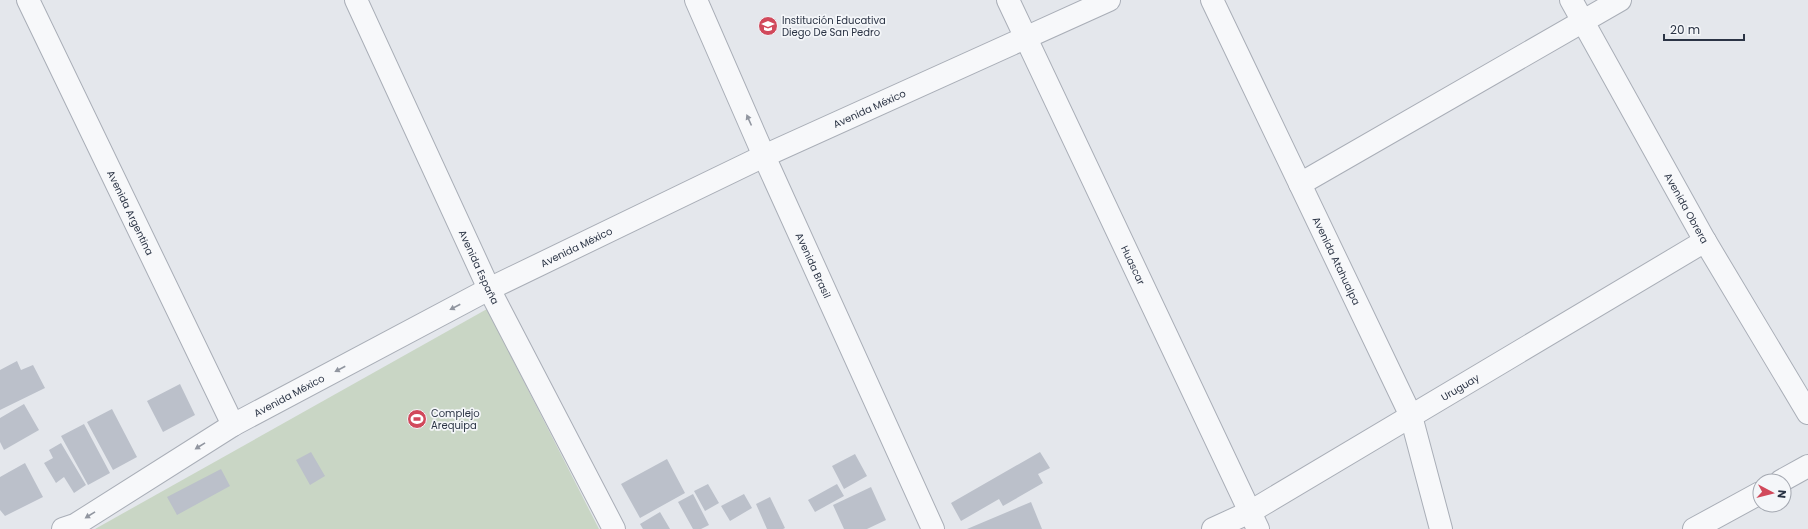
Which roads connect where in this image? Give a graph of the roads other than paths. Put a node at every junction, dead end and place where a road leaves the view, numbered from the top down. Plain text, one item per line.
1 (28, 0) edge
2 (356, 0) edge
3 (696, 0) edge
4 (1008, 0) edge
5 (1109, 0) edge
6 (1212, 0) edge
7 (1571, 0) edge
8 (1620, 0) edge
9 (1584, 21) junction
10 (1026, 38) junction
11 (764, 156) junction
12 (1300, 184) junction
13 (1705, 240) junction
14 (489, 289) junction
15 (1808, 413) edge
16 (1411, 416) junction
17 (233, 425) junction
18 (1808, 466) edge
19 (1792, 475) edge
20 (1752, 497) edge
21 (1254, 520) edge
22 (63, 529) edge
23 (614, 529) edge
24 (933, 529) edge
25 (1213, 529) edge
26 (1441, 529) edge
27 (1694, 529) edge

1 - 17 street, Avenida Argentina
2 - 14 street, Avenida España
11 -> 3 street, Avenida Brasil
4 - 10 street, Huascar
5 - 10 street, Avenida México
6 - 12 street, Avenida Atahualpa
7 - 9 street, Avenida Obrera
8 - 9 street
9 - 12 street
9 - 13 street, Avenida Obrera
10 - 11 street, Avenida México
10 - 21 street, Huascar
11 - 14 street, Avenida México
11 - 24 street, Avenida Brasil
12 - 16 street, Avenida Atahualpa
13 - 15 street, Avenida Obrera
13 - 16 street, Uruguay
14 -> 17 street, Avenida México
14 - 23 street, Avenida España
16 - 21 street, Uruguay
16 - 26 street, Avenida Atahualpa
17 -> 22 street, Avenida México
18 - 19 street
20 - 27 street
21 - 25 street, Uruguay

